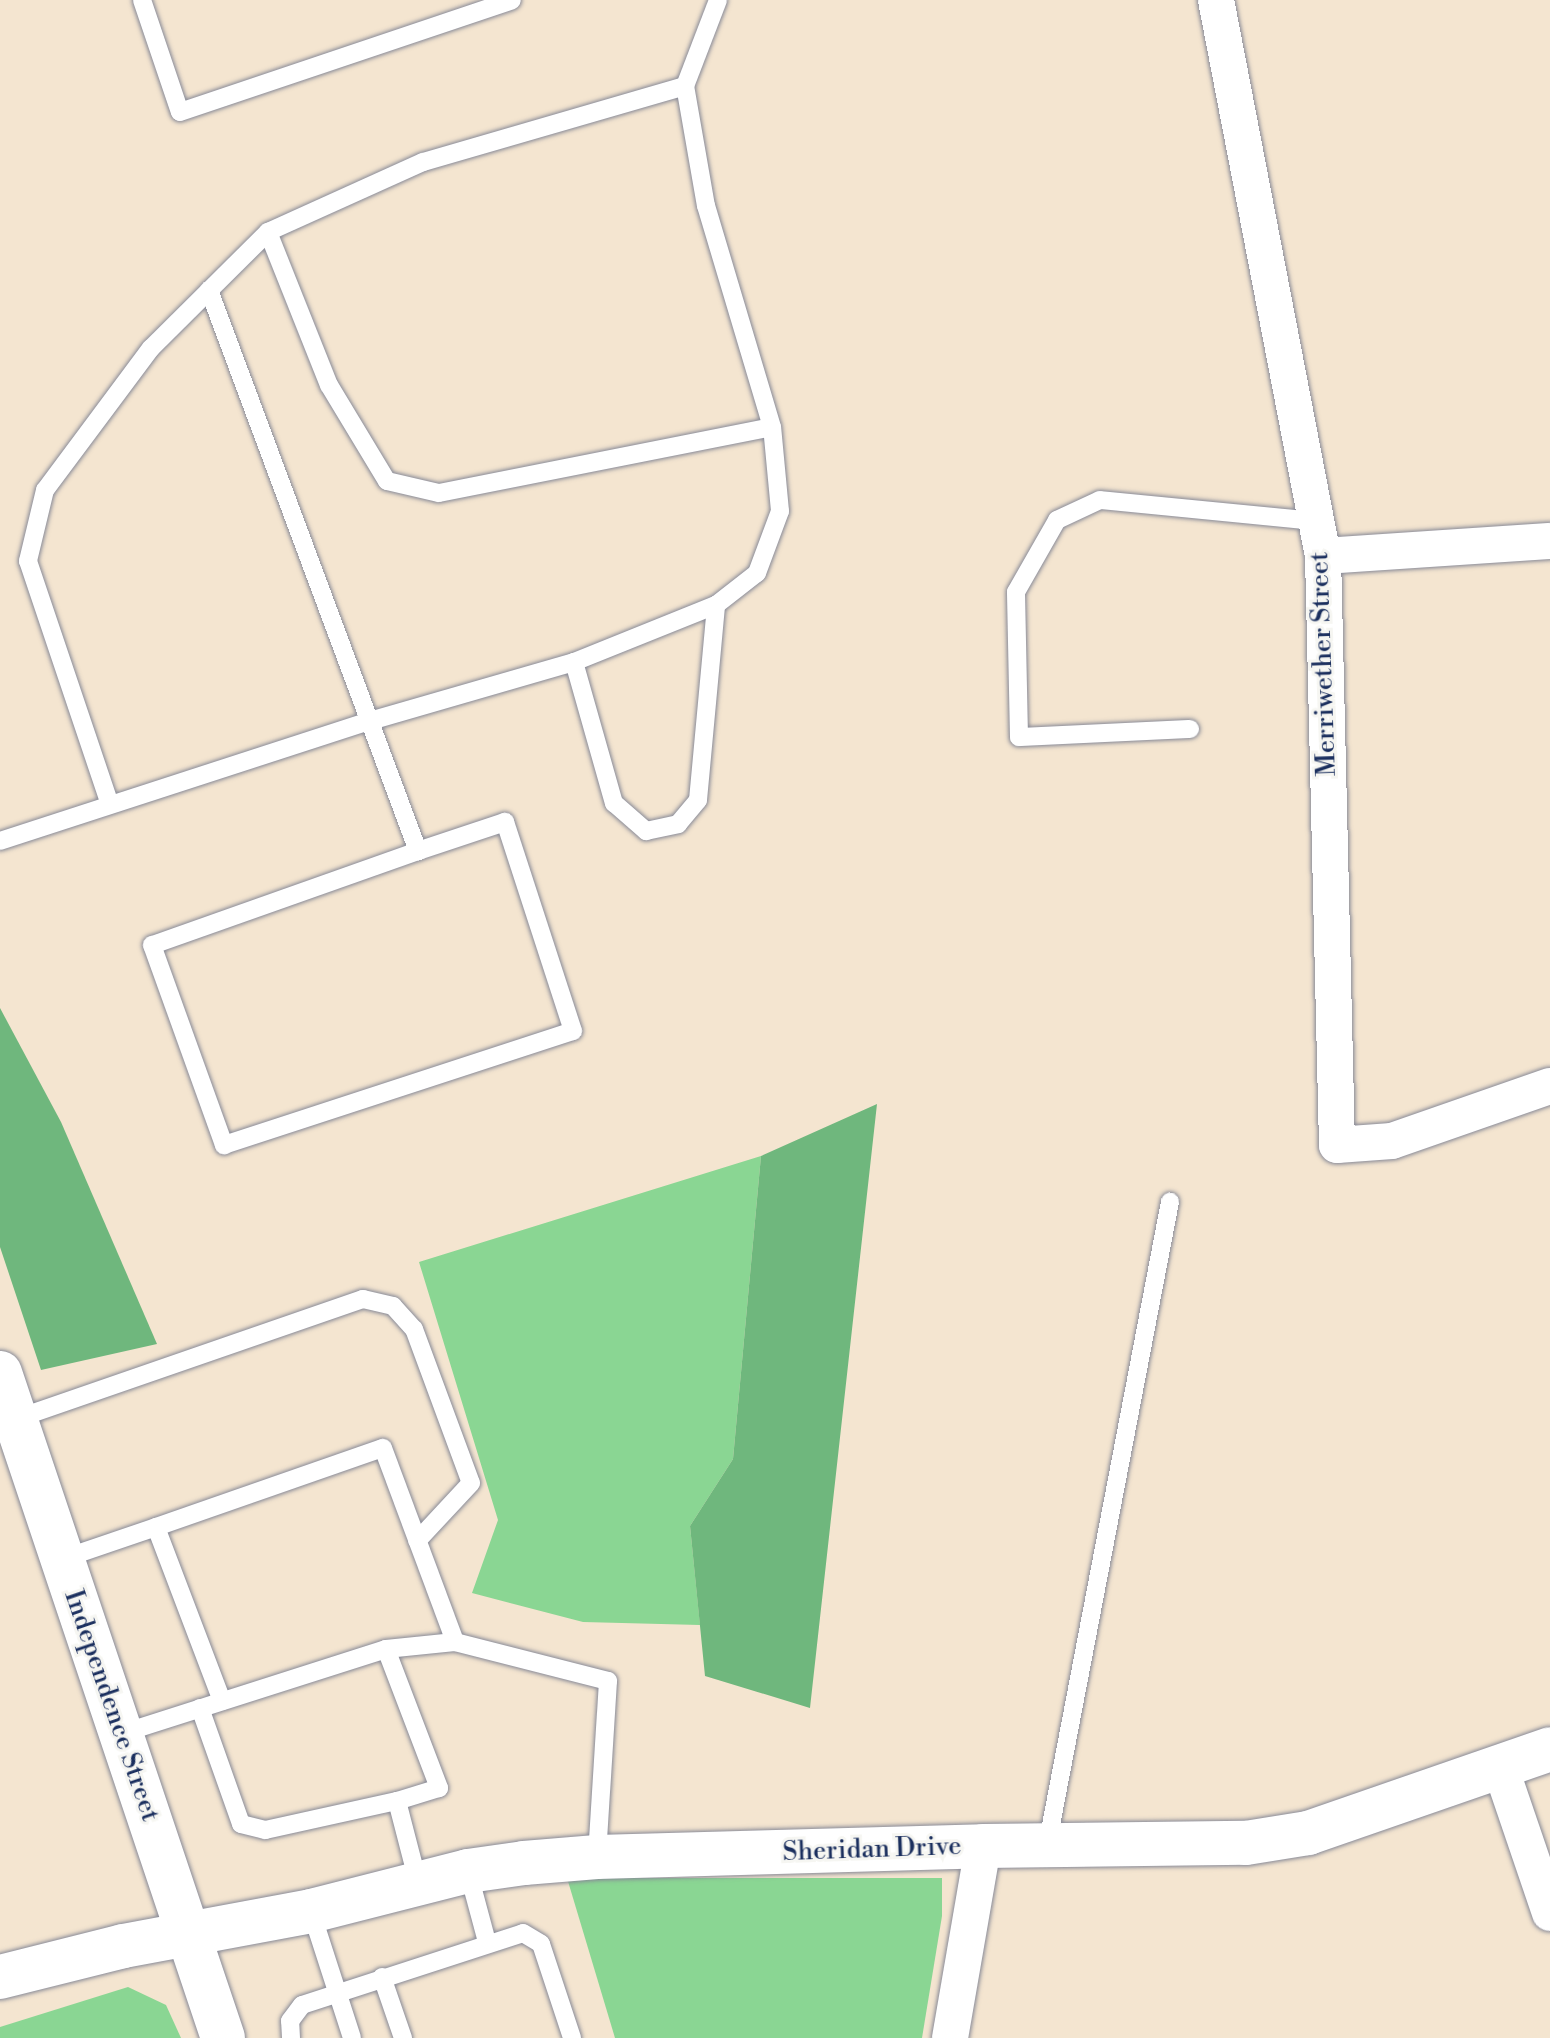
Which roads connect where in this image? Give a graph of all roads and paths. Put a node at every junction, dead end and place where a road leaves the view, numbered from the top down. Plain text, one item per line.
1 (142, 0) edge
2 (512, 0) edge
3 (718, 0) edge
4 (1216, 0) edge
5 (685, 86) junction
6 (268, 232) junction
7 (209, 290) junction
8 (772, 427) junction
9 (1319, 538) junction
10 (1550, 541) edge
11 (716, 605) junction
12 (574, 662) junction
13 (370, 721) junction
14 (1190, 729) dead end
15 (110, 805) junction
16 (0, 841) edge
17 (418, 851) junction
18 (1550, 1086) edge
19 (1170, 1202) dead end
20 (0, 1373) edge
21 (16, 1419) junction
22 (156, 1527) junction
23 (417, 1541) junction
24 (62, 1559) junction
25 (455, 1642) junction
26 (386, 1649) junction
27 (222, 1701) junction
28 (200, 1708) junction
29 (120, 1734) junction
30 (1550, 1749) edge
31 (1501, 1769) junction
32 (397, 1801) junction
33 (983, 1846) junction
34 (1047, 1846) junction
35 (597, 1857) junction
36 (468, 1871) junction
37 (418, 1882) junction
38 (311, 1911) junction
39 (1550, 1913) edge
40 (187, 1933) junction
41 (487, 1942) junction
42 (0, 1977) edge
43 (382, 1977) junction
44 (337, 1992) junction
45 (223, 2038) edge
46 (291, 2038) edge
47 (352, 2038) edge
48 (403, 2038) edge
49 (572, 2038) edge
50 (950, 2038) edge

1 - 2 lane
3 - 5 lane
4 - 9 street, Merriwether Street
5 - 6 lane
5 - 8 lane
6 - 7 lane
6 - 8 lane
7 - 13 lane
7 - 15 lane
8 - 11 lane
9 - 10 street
9 - 14 lane
9 - 18 street, Merriwether Street
11 - 12 lane
11 - 12 lane
12 - 13 lane
13 - 15 lane
13 - 17 lane
15 - 16 lane
17 - 17 lane
19 - 34 lane
20 - 21 street, Independence Street
21 - 23 lane
21 - 24 street, Independence Street
22 - 23 lane
22 - 24 lane
22 - 27 lane
23 - 25 lane
24 - 29 street, Independence Street
25 - 26 lane
25 - 35 lane
26 - 27 lane
26 - 32 lane
27 - 28 lane
28 - 29 lane
28 - 32 lane
29 - 40 street, Independence Street
30 - 31 street, Sheridan Drive
31 - 34 street, Sheridan Drive
31 - 39 street
32 - 37 lane
33 - 34 street, Sheridan Drive
33 - 35 street, Sheridan Drive
33 - 50 street
35 - 36 street, Sheridan Drive
36 - 37 street, Sheridan Drive
36 - 41 lane
37 - 38 street, Sheridan Drive
38 - 40 street, Sheridan Drive
38 - 44 lane
40 - 42 street, Sheridan Drive
40 - 45 street, Independence Street
41 - 43 lane
41 - 49 lane
43 - 44 lane
43 - 48 lane
44 - 46 lane
44 - 47 lane

